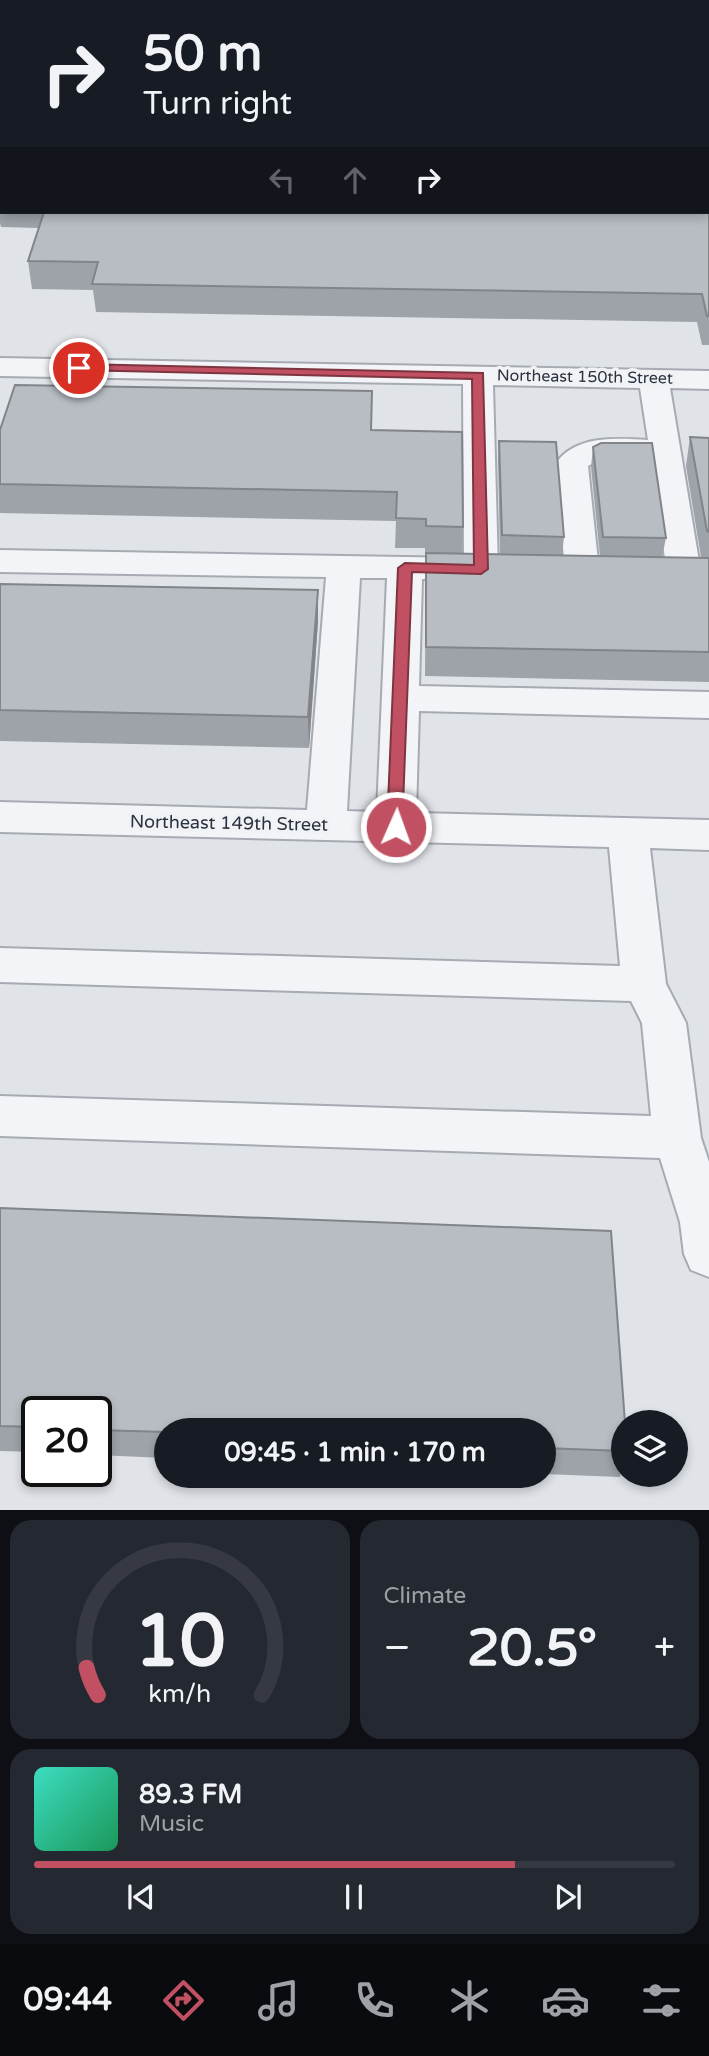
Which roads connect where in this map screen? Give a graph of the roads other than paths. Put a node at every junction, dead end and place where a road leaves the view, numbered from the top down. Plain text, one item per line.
1 (0, 367) edge
2 (478, 375) junction
3 (654, 379) junction
4 (709, 380) edge
5 (665, 450) junction
6 (0, 561) edge
7 (344, 566) junction
8 (405, 568) junction
9 (481, 569) junction
10 (646, 572) edge
11 (696, 573) edge
12 (400, 698) junction
13 (709, 705) edge
14 (0, 817) edge
15 (326, 825) junction
16 (396, 827) junction
17 (628, 833) junction
18 (709, 835) edge
19 (0, 965) edge
20 (644, 984) junction
21 (0, 1116) edge
22 (677, 1138) junction
23 (709, 1254) edge

1 - 2 street, Northeast 150th Street
2 - 3 street, Northeast 150th Street
2 - 9 street
3 - 4 street, Northeast 150th Street
3 - 5 street
5 - 9 street
5 - 11 street
6 - 7 street
7 - 8 street
7 - 15 street
8 - 9 street
8 - 12 street
10 - 11 street
12 - 13 street
12 - 16 street
14 - 15 street, Northeast 149th Street
15 - 16 street, Northeast 149th Street
16 - 17 street, Northeast 149th Street
17 - 18 street, Northeast 149th Street
17 - 20 street
19 - 20 street
20 - 22 street
21 - 22 street
22 - 23 street

